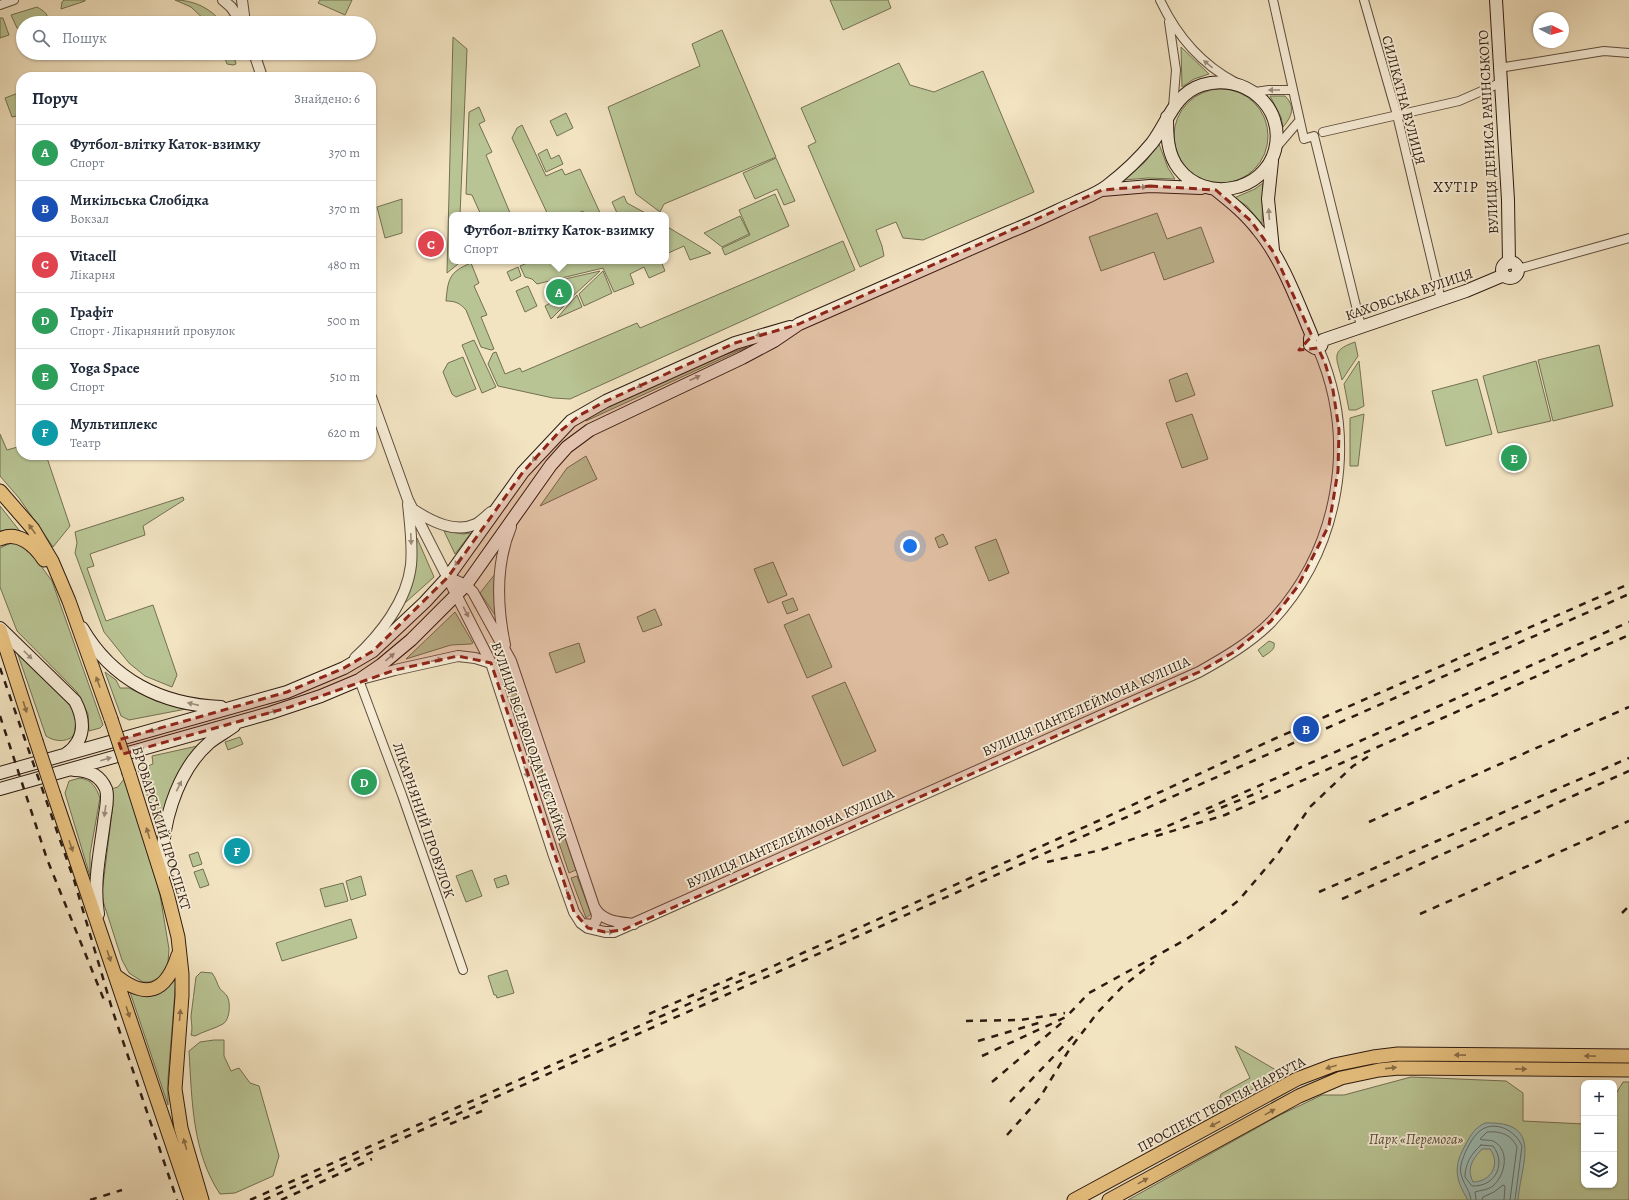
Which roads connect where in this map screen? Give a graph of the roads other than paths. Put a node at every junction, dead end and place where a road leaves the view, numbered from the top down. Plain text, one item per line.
1 (14, 0) edge
2 (223, 0) edge
3 (242, 0) edge
4 (1160, 0) edge
5 (1273, 0) edge
6 (1364, 0) edge
7 (1496, 0) edge
8 (0, 5) edge
9 (239, 16) edge
10 (243, 16) edge
11 (1169, 19) junction
12 (1629, 53) edge
13 (256, 60) edge
14 (1499, 68) junction
15 (260, 72) edge
16 (1500, 83) junction
17 (1241, 85) junction
18 (1292, 90) junction
19 (1255, 92) junction
20 (1170, 112) junction
21 (1397, 115) junction
22 (1299, 121) junction
23 (1323, 132) dead end
24 (1274, 153) junction
25 (1210, 189) junction
26 (1102, 190) junction
27 (1629, 238) edge
28 (1274, 253) junction
29 (1514, 266) junction
30 (1441, 300) junction
31 (799, 324) junction
32 (1361, 326) junction
33 (1318, 341) junction
34 (376, 411) edge
35 (0, 491) edge
36 (408, 500) junction
37 (496, 509) junction
38 (413, 510) junction
39 (518, 511) junction
40 (0, 539) edge
41 (448, 577) junction
42 (466, 585) junction
43 (457, 594) junction
44 (69, 601) junction
45 (0, 629) edge
46 (506, 651) junction
47 (491, 663) junction
48 (344, 668) junction
49 (359, 680) junction
50 (232, 708) junction
51 (244, 720) junction
52 (66, 754) junction
53 (69, 770) junction
54 (0, 773) edge
55 (0, 789) edge
56 (167, 893) junction
57 (593, 905) junction
58 (581, 923) junction
59 (636, 924) junction
60 (102, 938) junction
61 (180, 950) junction
62 (463, 970) dead end
63 (115, 975) junction
64 (1629, 1056) edge
65 (1629, 1070) edge
66 (191, 1183) junction
67 (192, 1200) edge
68 (202, 1200) edge
69 (1074, 1200) edge
70 (1109, 1200) edge

1 - 8 street
2 - 9 street
3 - 10 street
4 - 11 street
5 - 18 street
6 - 21 street, СИЛІКАТНА ВУЛИЦЯ
7 - 14 main road, ВУЛИЦЯ ДЕНИСА РАЧІНСЬКОГО
17 -> 11 street
11 - 20 street
12 - 14 street
13 - 15 street
14 - 16 main road, ВУЛИЦЯ ДЕНИСА РАЧІНСЬКОГО
16 - 21 street
16 - 29 main road, ВУЛИЦЯ ДЕНИСА РАЧІНСЬКОГО
17 - 19 main road
17 - 20 main road
18 -> 19 street
18 - 22 street
19 - 24 main road
20 - 25 main road
20 - 26 main road
21 - 23 street
21 - 30 street, СИЛІКАТНА ВУЛИЦЯ
22 - 24 street
22 - 32 street
24 - 25 main road
28 -> 24 main road, ВУЛИЦЯ ПАНТЕЛЕЙМОНА КУЛІША
26 -> 25 main road
25 - 28 main road, ВУЛИЦЯ ПАНТЕЛЕЙМОНА КУЛІША
26 - 31 main road
27 - 29 street
28 - 33 main road, ВУЛИЦЯ ПАНТЕЛЕЙМОНА КУЛІША
29 - 30 main road, КАХОВСЬКА ВУЛИЦЯ
30 - 32 main road, КАХОВСЬКА ВУЛИЦЯ
31 -> 37 main road
39 -> 31 main road
32 - 33 main road, КАХОВСЬКА ВУЛИЦЯ
33 - 59 street, ВУЛИЦЯ ПАНТЕЛЕЙМОНА КУЛІША
34 - 36 street
44 -> 35 main road, БРОВАРСЬКИЙ ПРОСПЕКТ
36 - 38 street
36 -> 48 street
37 - 38 street
37 -> 41 main road
38 - 41 street
39 - 42 main road
39 - 46 street
40 - 44 main road
41 - 42 street, ВУЛИЦЯ ВСЕВОЛОДА НЕСТАЙКА
41 - 43 street, ВУЛИЦЯ ВСЕВОЛОДА НЕСТАЙКА
41 - 48 main road
42 - 43 main road
42 - 46 street, ВУЛИЦЯ ВСЕВОЛОДА НЕСТАЙКА
43 -> 47 street, ВУЛИЦЯ ВСЕВОЛОДА НЕСТАЙКА
49 -> 43 main road
50 -> 44 main road
56 -> 44 main road, БРОВАРСЬКИЙ ПРОСПЕКТ, bridge
45 -> 52 main road
45 -> 60 main road, БРОВАРСЬКИЙ ПРОСПЕКТ, bridge
46 - 57 street, ВУЛИЦЯ ВСЕВОЛОДА НЕСТАЙКА
49 -> 47 street
47 -> 58 street, ВУЛИЦЯ ВСЕВОЛОДА НЕСТАЙКА
48 - 50 main road
51 -> 49 main road
49 - 62 street, ЛІКАРНЯНИЙ ПРОВУЛОК
50 -> 52 main road
53 -> 51 main road
56 -> 51 main road
52 - 54 main road
53 - 55 main road
53 -> 60 main road
56 - 61 main road, БРОВАРСЬКИЙ ПРОСПЕКТ
57 - 58 street
57 - 59 street
58 -> 59 street, ВУЛИЦЯ ПАНТЕЛЕЙМОНА КУЛІША
60 -> 63 main road, БРОВАРСЬКИЙ ПРОСПЕКТ
61 - 63 main road
66 -> 61 main road, БРОВАРСЬКИЙ ПРОСПЕКТ
63 -> 66 main road, БРОВАРСЬКИЙ ПРОСПЕКТ
64 -> 69 main road, ПРОСПЕКТ ГЕОРГІЯ НАРБУТА
70 -> 65 main road
66 - 67 main road, БРОВАРСЬКИЙ ПРОСПЕКТ
66 - 68 main road, БРОВАРСЬКИЙ ПРОСПЕКТ

